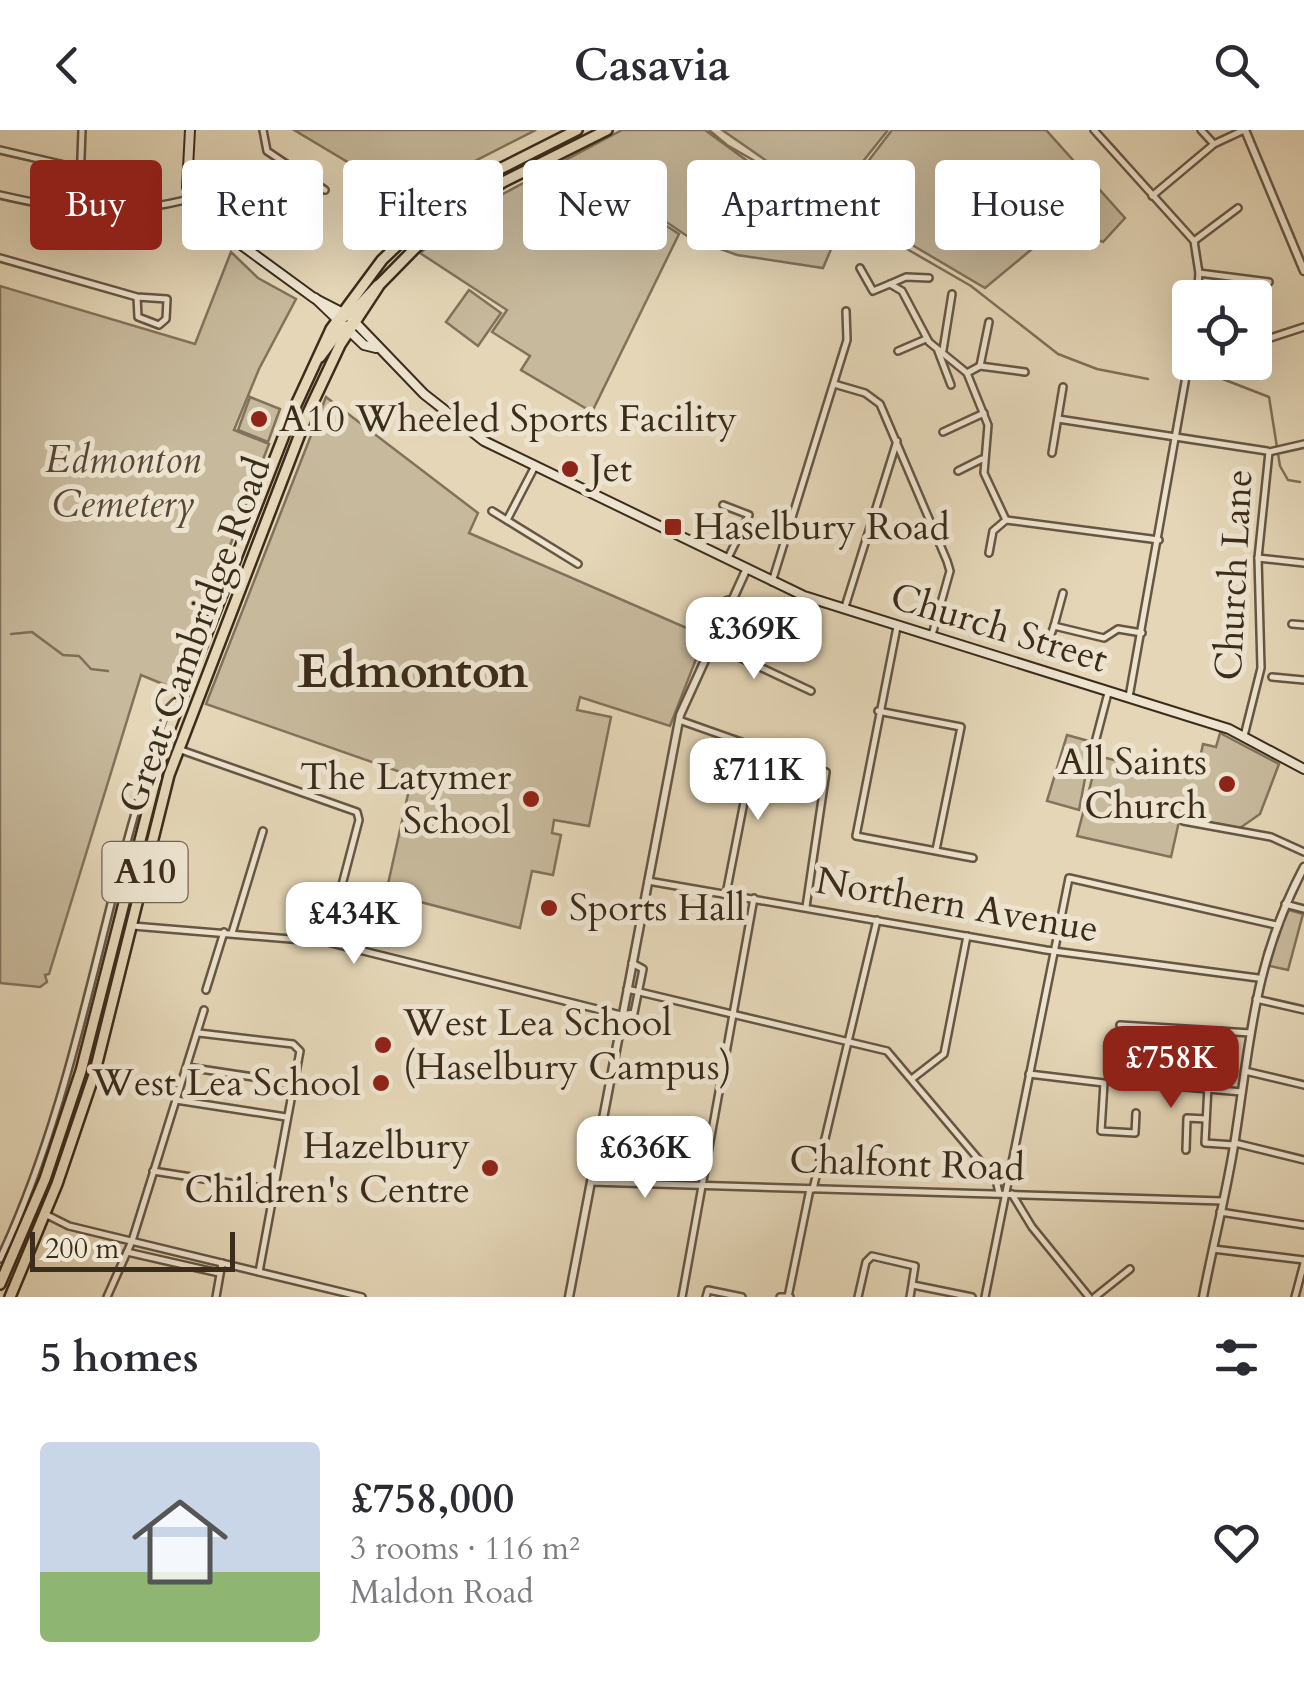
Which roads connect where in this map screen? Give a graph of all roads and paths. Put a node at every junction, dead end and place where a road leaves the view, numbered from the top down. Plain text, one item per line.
1 (82, 130) edge
2 (190, 130) edge
3 (263, 130) edge
4 (576, 130) edge
5 (607, 130) edge
6 (1094, 130) edge
7 (1201, 130) edge
8 (1245, 130) edge
9 (1214, 144) junction
10 (0, 150) edge
11 (43, 160) edge
12 (82, 160) edge
13 (190, 160) edge
14 (325, 190) dead end
15 (0, 194) edge
16 (1152, 196) junction
17 (30, 201) edge
18 (1238, 208) dead end
19 (1194, 241) junction
20 (248, 250) edge
21 (0, 258) edge
22 (860, 268) dead end
23 (1304, 272) edge
24 (1199, 273) junction
25 (929, 278) dead end
26 (1198, 280) edge
27 (1254, 280) edge
28 (890, 284) junction
29 (952, 294) dead end
30 (137, 296) junction
31 (846, 311) dead end
32 (346, 321) junction
33 (989, 322) dead end
34 (1304, 327) edge
35 (1272, 337) edge
36 (926, 339) junction
37 (940, 349) junction
38 (898, 351) dead end
39 (980, 366) junction
40 (1025, 372) dead end
41 (968, 373) junction
42 (1186, 380) edge
43 (834, 384) junction
44 (951, 385) dead end
45 (1062, 387) dead end
46 (984, 413) junction
47 (1058, 419) junction
48 (943, 432) dead end
49 (1176, 436) junction
50 (898, 440) junction
51 (1304, 444) edge
52 (1270, 451) junction
53 (1052, 453) dead end
54 (982, 459) junction
55 (534, 468) junction
56 (270, 471) junction
57 (958, 471) dead end
58 (283, 476) junction
59 (723, 505) dead end
60 (492, 512) dead end
61 (506, 520) junction
62 (1006, 520) junction
63 (1159, 540) junction
64 (988, 553) dead end
65 (728, 558) junction
66 (1258, 558) junction
67 (1304, 563) edge
68 (578, 564) dead end
69 (747, 568) junction
70 (772, 582) junction
71 (1064, 593) dead end
72 (844, 610) junction
73 (897, 624) junction
74 (1292, 624) dead end
75 (1304, 625) edge
76 (1054, 626) junction
77 (1142, 633) junction
78 (932, 634) junction
79 (711, 644) junction
80 (1044, 654) dead end
81 (1272, 677) dead end
82 (1304, 680) edge
83 (812, 690) dead end
84 (1109, 690) junction
85 (1129, 696) junction
86 (878, 711) junction
87 (680, 720) junction
88 (1244, 736) junction
89 (755, 746) junction
90 (178, 749) junction
91 (1090, 758) dead end
92 (1304, 769) edge
93 (1183, 821) dead end
94 (263, 831) dead end
95 (936, 850) junction
96 (1304, 852) edge
97 (973, 858) dead end
98 (1304, 867) edge
99 (648, 881) junction
100 (726, 894) junction
101 (754, 898) junction
102 (1285, 904) junction
103 (806, 907) junction
104 (1304, 909) edge
105 (878, 920) junction
106 (1276, 925) junction
107 (133, 926) junction
108 (228, 932) junction
109 (968, 936) junction
110 (327, 942) junction
111 (1054, 951) junction
112 (632, 963) junction
113 (1258, 978) junction
114 (626, 989) junction
115 (98, 990) junction
116 (206, 990) dead end
117 (638, 991) junction
118 (1256, 999) junction
119 (204, 1010) dead end
120 (1304, 1010) edge
121 (730, 1013) junction
122 (622, 1015) junction
123 (1120, 1025) dead end
124 (199, 1033) junction
125 (1251, 1034) junction
126 (849, 1041) junction
127 (187, 1067) junction
128 (1245, 1071) junction
129 (1029, 1074) junction
130 (914, 1078) junction
131 (294, 1083) junction
132 (1162, 1085) dead end
133 (1208, 1086) junction
134 (1304, 1086) edge
135 (1242, 1092) junction
136 (176, 1100) junction
137 (1136, 1114) dead end
138 (288, 1117) junction
139 (1206, 1118) junction
140 (1234, 1144) junction
141 (1186, 1150) dead end
142 (1304, 1160) edge
143 (153, 1171) junction
144 (590, 1182) junction
145 (702, 1186) junction
146 (812, 1189) junction
147 (274, 1190) junction
148 (1006, 1194) junction
149 (1223, 1200) junction
150 (1220, 1212) junction
151 (46, 1214) junction
152 (1304, 1225) edge
153 (0, 1234) edge
154 (10, 1238) junction
155 (132, 1242) junction
156 (1212, 1248) junction
157 (127, 1252) junction
158 (178, 1252) junction
159 (0, 1258) edge
160 (1304, 1261) edge
161 (174, 1262) junction
162 (222, 1263) junction
163 (1130, 1269) dead end
164 (259, 1272) junction
165 (219, 1273) junction
166 (0, 1284) edge
167 (912, 1285) junction
168 (10, 1297) edge
169 (107, 1297) edge
170 (216, 1297) edge
171 (362, 1297) edge
172 (569, 1297) edge
173 (682, 1297) edge
174 (706, 1297) edge
175 (742, 1297) edge
176 (780, 1297) edge
177 (789, 1297) edge
178 (858, 1297) edge
179 (910, 1297) edge
180 (972, 1297) edge
181 (985, 1297) edge
182 (1092, 1297) edge
183 (1202, 1297) edge
184 (1295, 1297) edge

1 - 12 street
2 - 13 main road
3 - 14 street
4 - 32 highway, A10
5 - 32 highway, A10
6 - 16 street
7 - 9 street
8 - 9 street
8 - 23 street
9 - 16 street
10 - 11 street
15 - 17 street
16 - 19 street
18 - 19 street
19 - 24 street
20 - 32 main road, Church Street
21 - 30 street
22 - 28 street
24 - 26 street
24 - 27 street
25 - 28 street
28 - 36 street
29 - 37 street
30 - 30 street
31 - 43 street
32 - 55 main road, Church Street
32 - 56 highway, Great Cambridge Road / A10
32 - 58 highway, Great Cambridge Road / A10
33 - 39 street
34 - 35 street
36 - 37 street
36 - 38 street
37 - 41 street
37 - 44 street
39 - 40 street
39 - 41 street
41 - 46 street
42 - 49 street
43 - 50 street
43 - 70 street
45 - 47 street
46 - 48 street
46 - 54 street
47 - 49 street
47 - 53 street
49 - 52 street
49 - 63 street
50 - 72 street
50 - 78 street
51 - 52 street, Church Lane
52 - 66 street, Church Lane
54 - 57 street
54 - 62 street
55 - 61 street
55 - 65 main road, Church Street
56 - 58 highway
56 - 115 highway, Great Cambridge Road / A10
58 - 90 highway, Great Cambridge Road / A10
59 - 65 street
60 - 61 street
61 - 68 street
62 - 63 street
62 - 64 street
63 - 77 street
65 - 69 main road, Church Street
66 - 67 street
66 - 88 street, Church Lane
69 - 70 main road, Church Street
69 - 79 street
70 - 72 main road, Church Street
71 - 76 street
72 - 73 main road, Church Street
73 - 78 main road, Church Street
73 - 86 street
74 - 75 street
76 - 77 street
76 - 80 street
77 - 85 street
78 - 84 main road, Church Street
79 - 83 street
79 - 87 street
81 - 82 street
84 - 85 main road, Church Street
84 - 91 street
85 - 88 main road, Church Street
86 - 95 street
86 - 95 street
87 - 89 street
87 - 99 street
88 - 92 main road, Church Street
89 - 100 street
89 - 103 street
90 - 107 highway, Great Cambridge Road / A10
90 - 110 street
93 - 96 street
94 - 108 street
95 - 97 street
98 - 102 street
99 - 100 street, Northern Avenue
99 - 112 street
100 - 101 street, Northern Avenue
101 - 103 street, Northern Avenue
101 - 121 street
102 - 104 street
102 - 106 street
103 - 105 street, Northern Avenue
105 - 109 street, Northern Avenue
105 - 126 street
106 - 111 street
106 - 113 street
107 - 108 street
107 - 151 highway, Great Cambridge Road / A10
108 - 110 street
108 - 116 street
109 - 111 street, Northern Avenue
109 - 130 street
110 - 122 street
111 - 113 street, Northern Avenue
111 - 129 street
112 - 114 street
112 - 117 street
113 - 118 street
114 - 117 street
114 - 122 street
115 - 154 street
115 - 166 highway, Great Cambridge Road / A10
117 - 121 street
117 - 122 street
118 - 120 street
118 - 125 street
119 - 124 street
121 - 126 street
121 - 145 street
122 - 144 street
123 - 125 street
124 - 127 street
124 - 131 street
125 - 128 street
126 - 130 street
126 - 146 street
127 - 131 street
127 - 136 street
128 - 134 street
128 - 135 street
129 - 137 street
129 - 148 street
130 - 148 street
131 - 138 street
132 - 133 street
133 - 135 street
133 - 139 street
135 - 140 street
136 - 138 street
136 - 143 street
138 - 147 street
139 - 140 street
139 - 141 street
140 - 142 street
140 - 149 street
143 - 147 street
143 - 155 street
144 - 145 street, Chalfont Road
144 - 172 street
145 - 146 street, Chalfont Road
145 - 173 street
146 - 148 street, Chalfont Road
146 - 177 street
147 - 164 street
148 - 149 street, Chalfont Road
148 - 181 street
148 - 182 street
149 - 150 street
150 - 152 street
150 - 156 street
151 - 155 street
151 - 168 highway, Great Cambridge Road / A10
153 - 154 street
154 - 159 street
155 - 157 street
155 - 158 street
156 - 160 street
156 - 183 street
157 - 161 street
157 - 169 street
158 - 161 street
158 - 162 street
160 - 184 street
161 - 165 street
162 - 164 street
162 - 165 street
163 - 182 street
164 - 171 street
165 - 170 street
167 - 178 street
167 - 179 street
167 - 180 street
174 - 175 street
176 - 177 street

